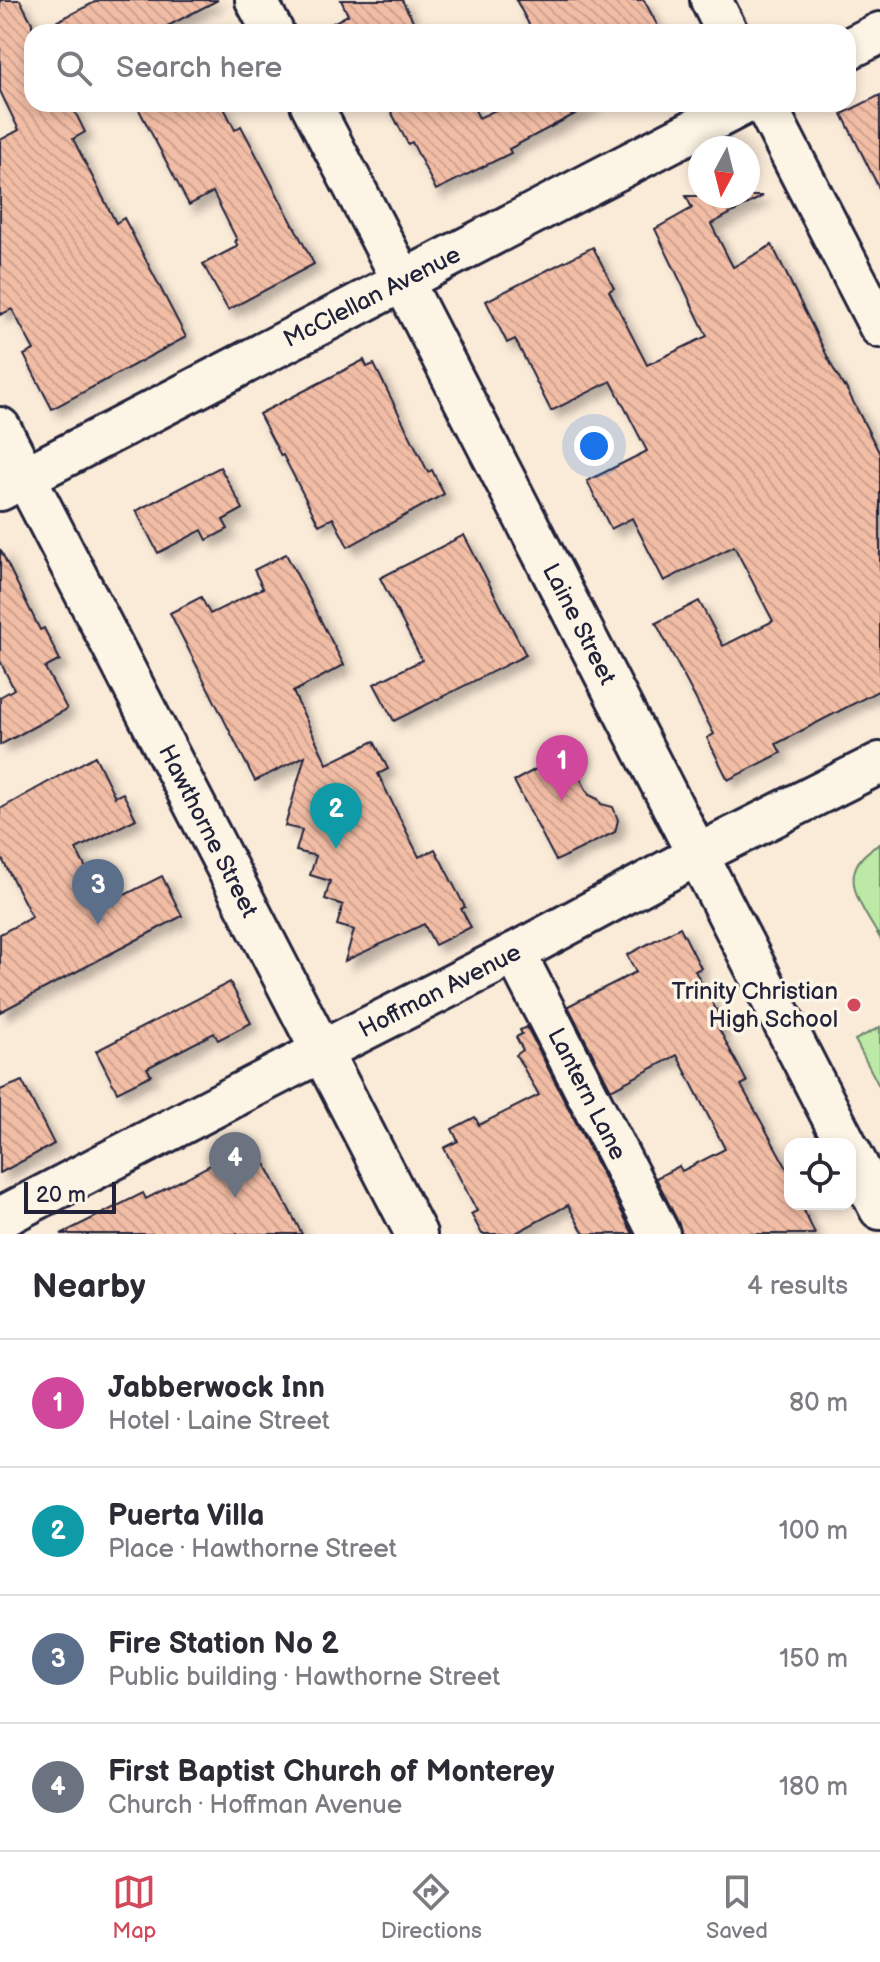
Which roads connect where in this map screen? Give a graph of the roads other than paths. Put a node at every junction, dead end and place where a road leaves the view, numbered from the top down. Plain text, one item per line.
1 (256, 0) edge
2 (711, 0) edge
3 (269, 24) edge
4 (723, 24) edge
5 (880, 33) edge
6 (856, 45) edge
7 (315, 112) edge
8 (729, 112) edge
9 (769, 112) edge
10 (403, 281) junction
11 (880, 327) edge
12 (0, 428) edge
13 (13, 483) edge
14 (880, 763) edge
15 (697, 855) junction
16 (515, 953) junction
17 (322, 1051) junction
18 (843, 1138) edge
19 (856, 1163) edge
20 (880, 1209) edge
21 (0, 1218) edge
22 (416, 1234) edge
23 (659, 1234) edge

1 - 3 street
2 - 4 street
5 - 6 street
7 - 10 street, Laine Street
8 - 10 street, McClellan Avenue
9 - 11 street
10 - 13 street, McClellan Avenue
10 - 15 street, Laine Street
12 - 13 street, Hawthorne Street
13 - 17 street, Hawthorne Street
14 - 15 street, Hoffman Avenue
15 - 16 street, Hoffman Avenue
15 - 18 street, Laine Street
16 - 17 street, Hoffman Avenue
16 - 23 street, Lantern Lane
17 - 21 street, Hoffman Avenue
17 - 22 street, Hawthorne Street
19 - 20 street

